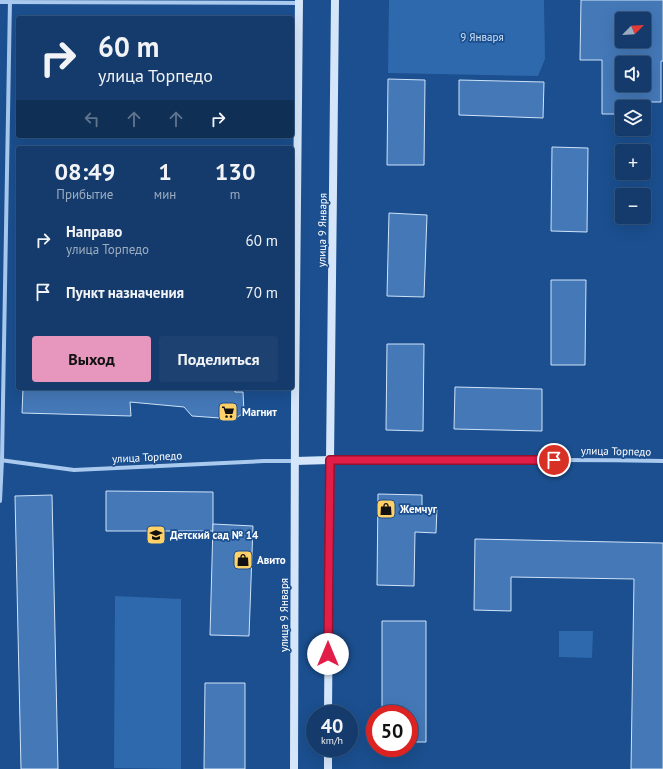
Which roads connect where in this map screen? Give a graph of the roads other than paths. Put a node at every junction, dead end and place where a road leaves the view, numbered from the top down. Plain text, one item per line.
1 (334, 0) edge
2 (10, 1) edge
3 (299, 1) edge
4 (0, 2) edge
5 (1, 460) edge
6 (330, 460) junction
7 (295, 461) junction
8 (663, 461) edge
9 (0, 501) edge
10 (328, 705) edge
11 (328, 757) edge
12 (294, 769) edge
13 (328, 769) edge

1 - 6 main road, улица 9 Января
2 - 3 street
2 - 4 street
2 - 5 street
3 - 7 main road, улица 9 Января
5 - 7 street, улица Торпедо
5 - 9 street
6 - 7 main road
6 - 8 street, улица Торпедо
6 - 10 main road, улица 9 Января
7 - 12 main road, улица 9 Января
11 - 13 main road

